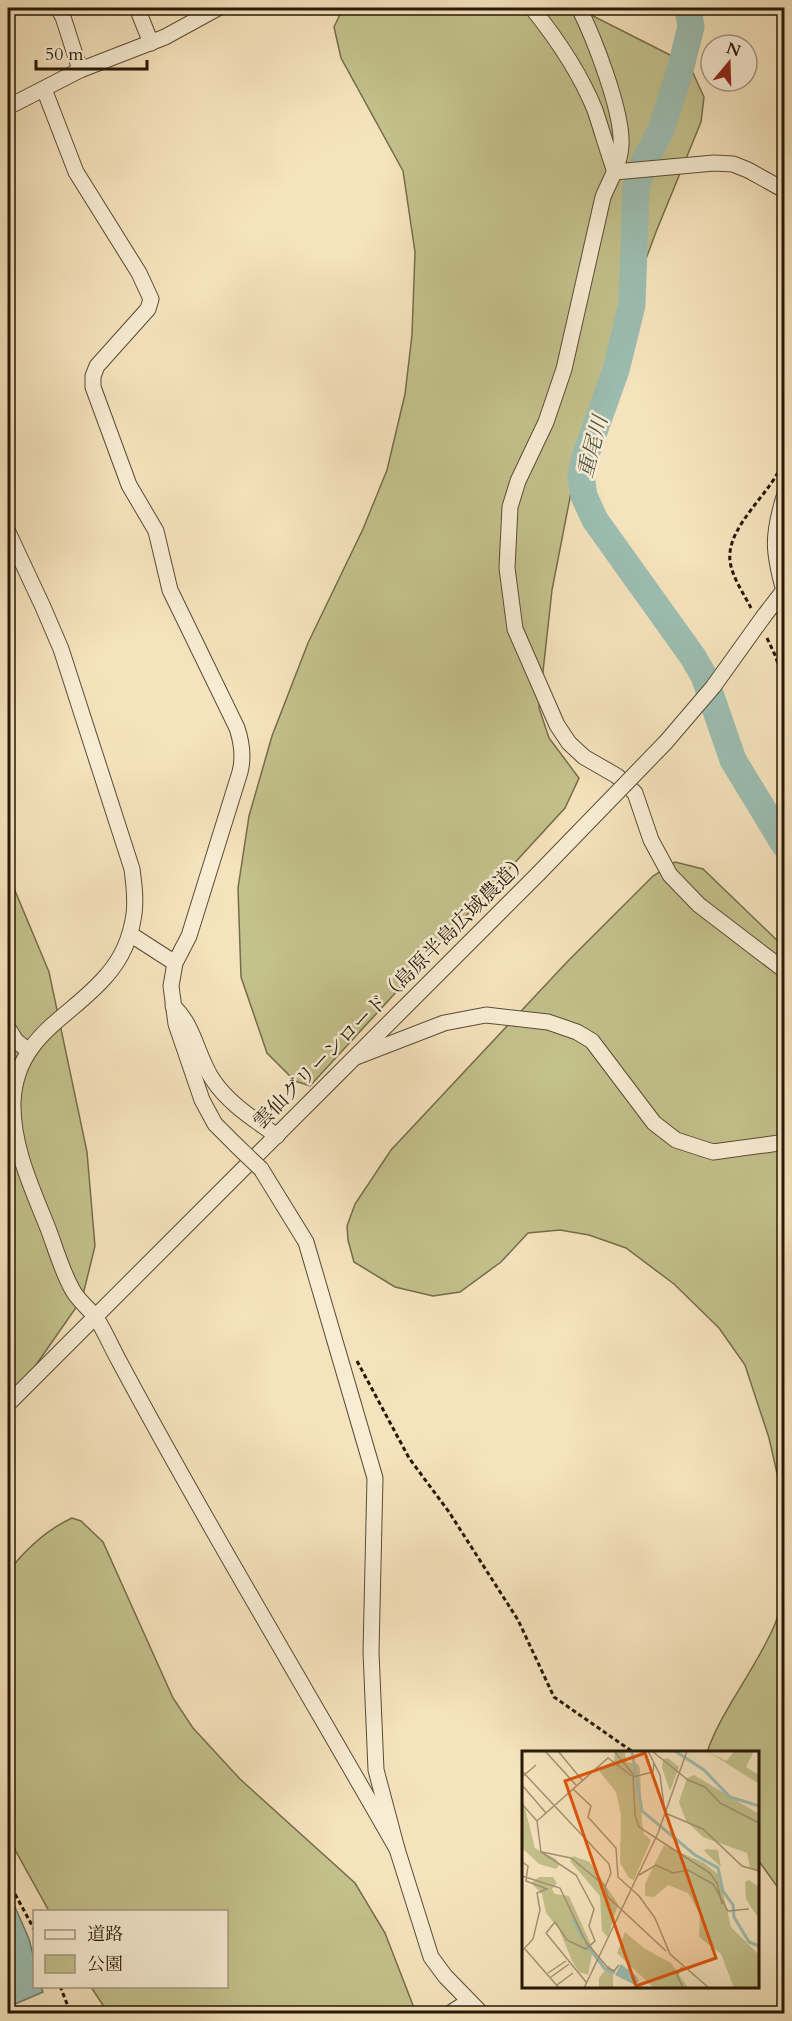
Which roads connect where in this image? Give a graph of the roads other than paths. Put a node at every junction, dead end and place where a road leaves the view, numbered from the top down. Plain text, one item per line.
1 (58, 8) edge
2 (137, 8) edge
3 (218, 8) edge
4 (532, 8) edge
5 (579, 8) edge
6 (151, 42) junction
7 (80, 70) junction
8 (44, 89) junction
9 (8, 107) edge
10 (615, 172) junction
11 (784, 190) edge
12 (784, 497) edge
13 (8, 532) edge
14 (784, 590) edge
15 (130, 934) junction
16 (175, 963) junction
17 (784, 970) edge
18 (173, 1006) junction
19 (8, 1028) edge
20 (29, 1052) junction
21 (351, 1059) junction
22 (277, 1136) junction
23 (784, 1144) edge
24 (96, 1317) junction
25 (8, 1404) edge
26 (397, 1849) junction
27 (469, 2001) junction
28 (449, 2013) edge
29 (482, 2013) edge

1 - 7 street
2 - 6 street
3 - 6 street
4 - 10 street
5 - 10 street
6 - 7 street
7 - 8 street
8 - 9 street
8 - 16 street
10 - 11 street
10 - 17 street
12 - 14 street
13 - 15 street
14 - 21 street, 雲仙グリーンロード（島原半島広域農道）, bridge
15 - 16 street
15 - 20 street
16 - 18 street
18 - 22 street
18 - 26 street, bridge
19 - 20 street
20 - 24 street
21 - 22 street, 雲仙グリーンロード（島原半島広域農道）
21 - 23 street
22 - 24 street, 雲仙グリーンロード（島原半島広域農道）
24 - 25 street, 雲仙グリーンロード（島原半島広域農道）
24 - 26 street
26 - 27 street
27 - 28 street
27 - 29 street

